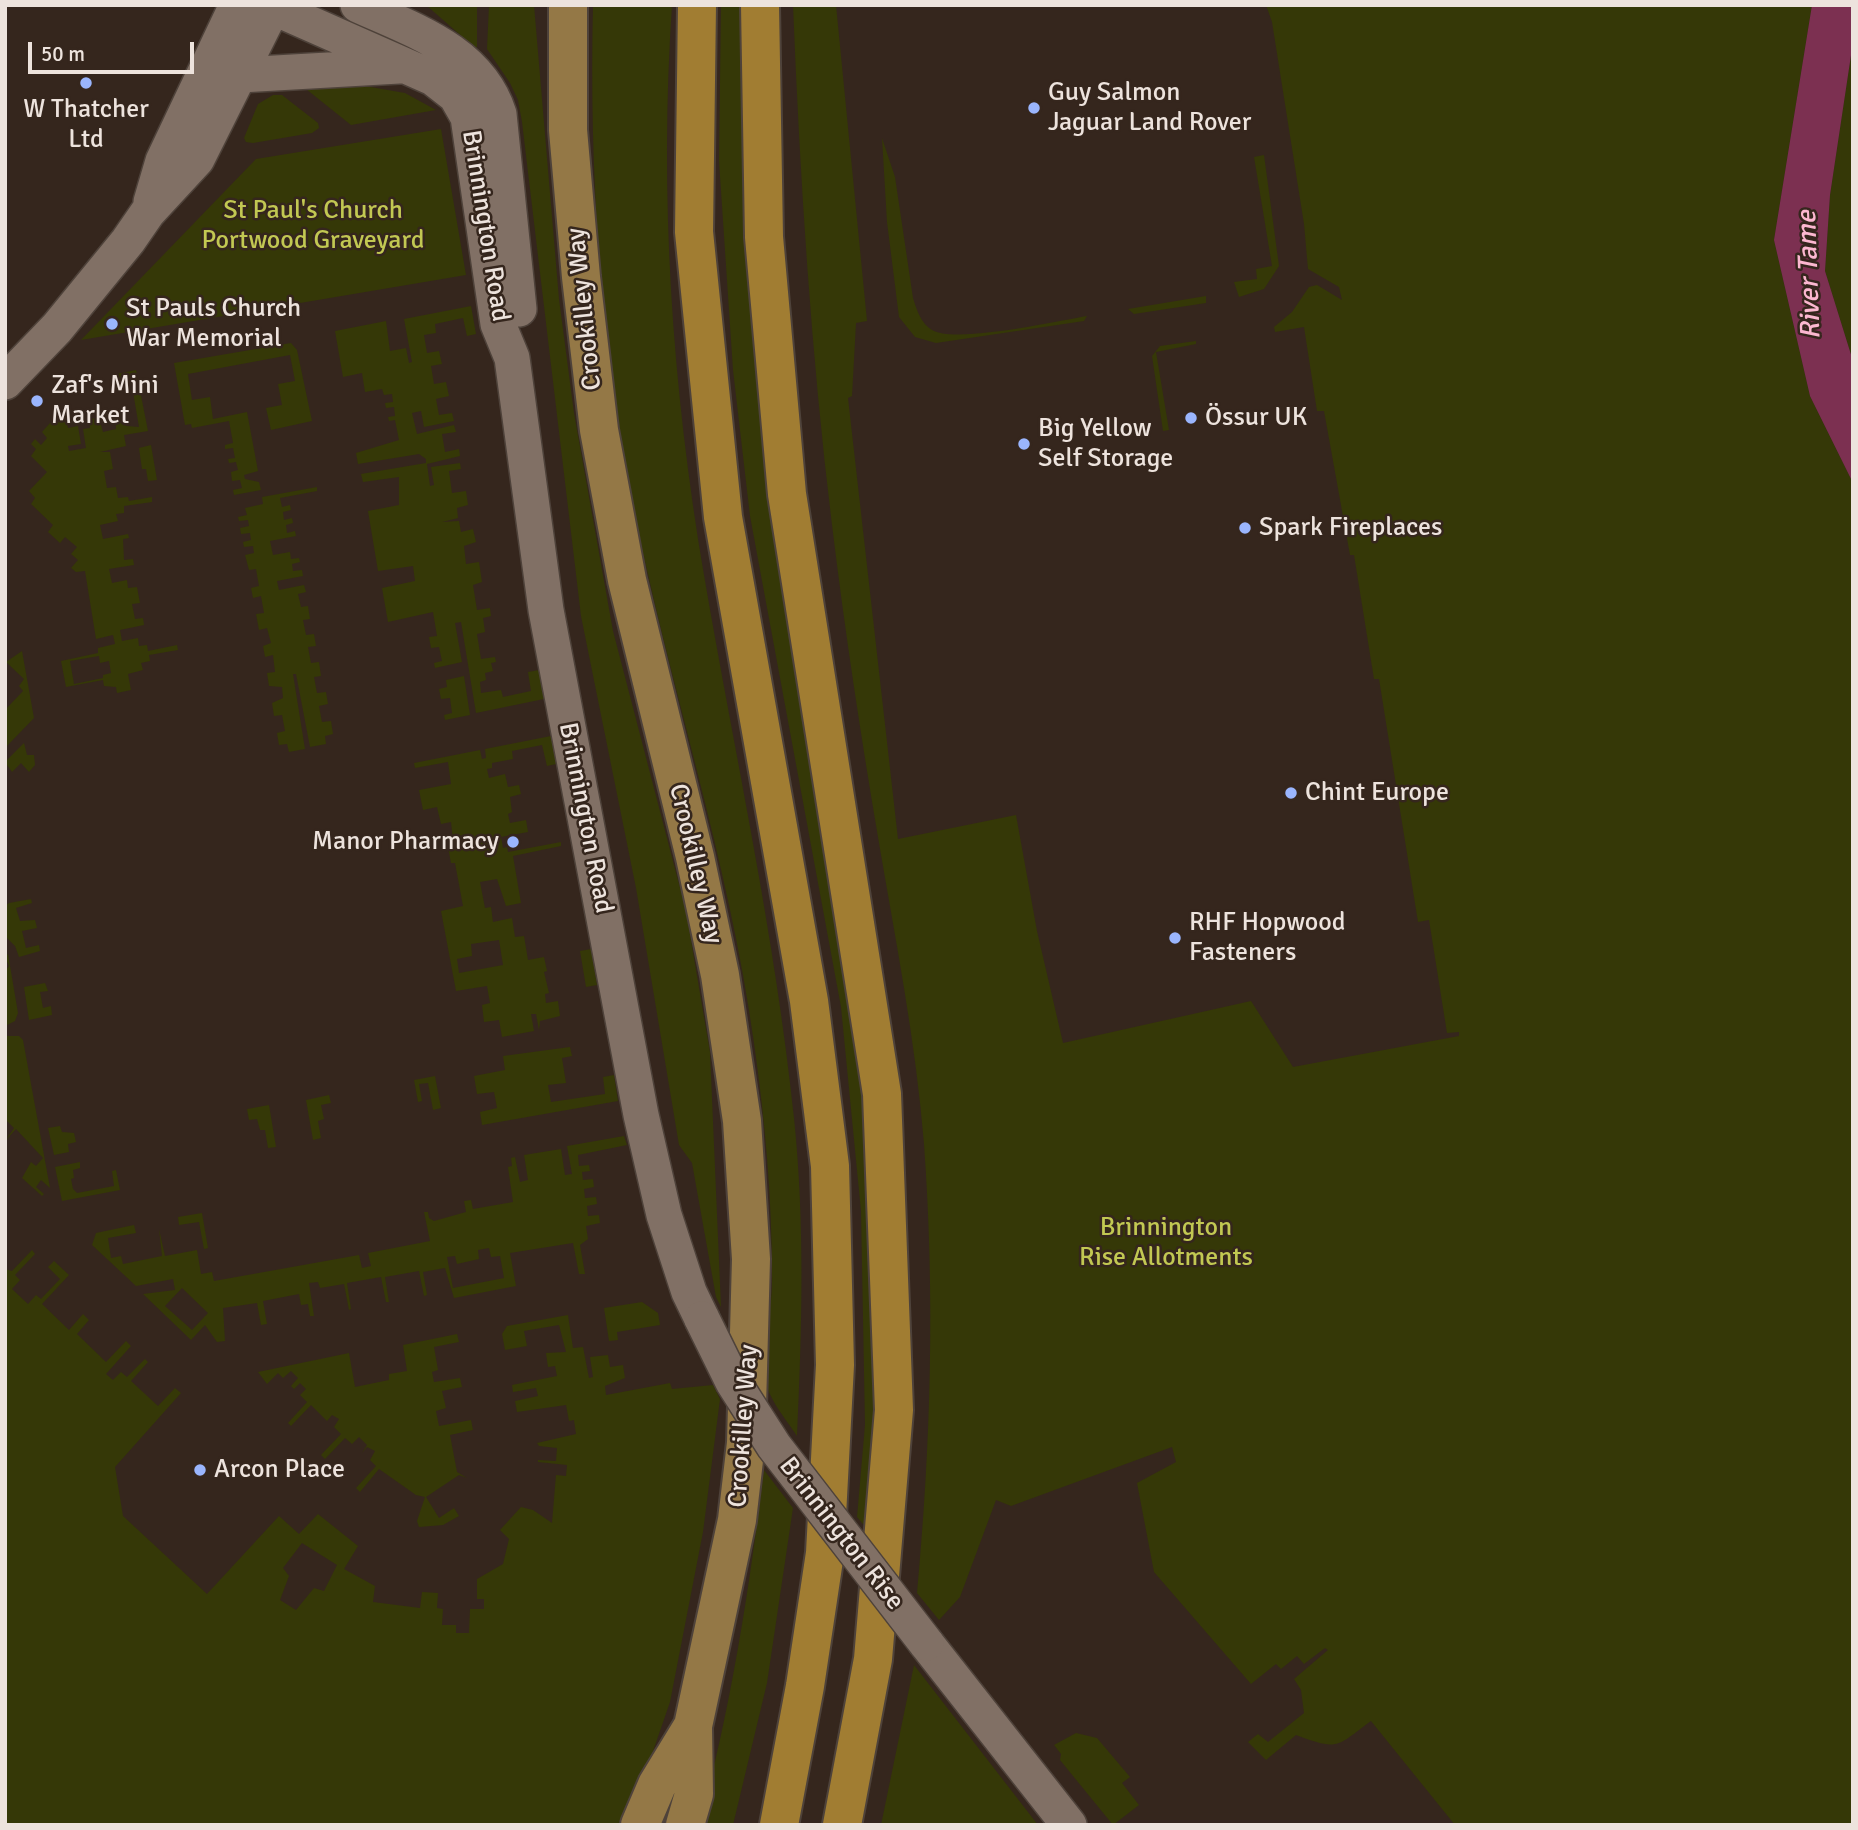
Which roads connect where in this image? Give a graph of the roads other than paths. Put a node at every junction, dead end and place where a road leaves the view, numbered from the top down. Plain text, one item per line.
1 (237, 5) edge
2 (358, 5) edge
3 (568, 5) edge
4 (697, 5) edge
5 (760, 5) edge
6 (272, 6) edge
7 (408, 19) edge
8 (406, 66) junction
9 (240, 75) junction
10 (148, 212) junction
11 (512, 358) junction
12 (5, 382) edge
13 (683, 1273) joint
14 (806, 1686) junction
15 (693, 1726) junction
16 (640, 1825) edge
17 (685, 1825) edge
18 (754, 1825) edge
19 (779, 1825) edge
20 (842, 1825) edge
21 (1069, 1825) edge

1 - 10 street
2 - 7 street, Brinnington Road
3 - 15 main road, Crookilley Way
4 - 14 highway
5 - 20 highway
6 - 8 street, Brinnington Road
6 - 9 street
7 - 11 street, Brinnington Road
8 - 9 street
8 - 11 street, Brinnington Road
9 - 10 street
10 - 12 street
11 - 13 street, Brinnington Road
13 - 21 street, Brinnington Rise, bridge
14 - 18 highway
14 - 19 highway
15 - 16 main road, Crookilley Way
15 - 17 main road, Crookilley Way

